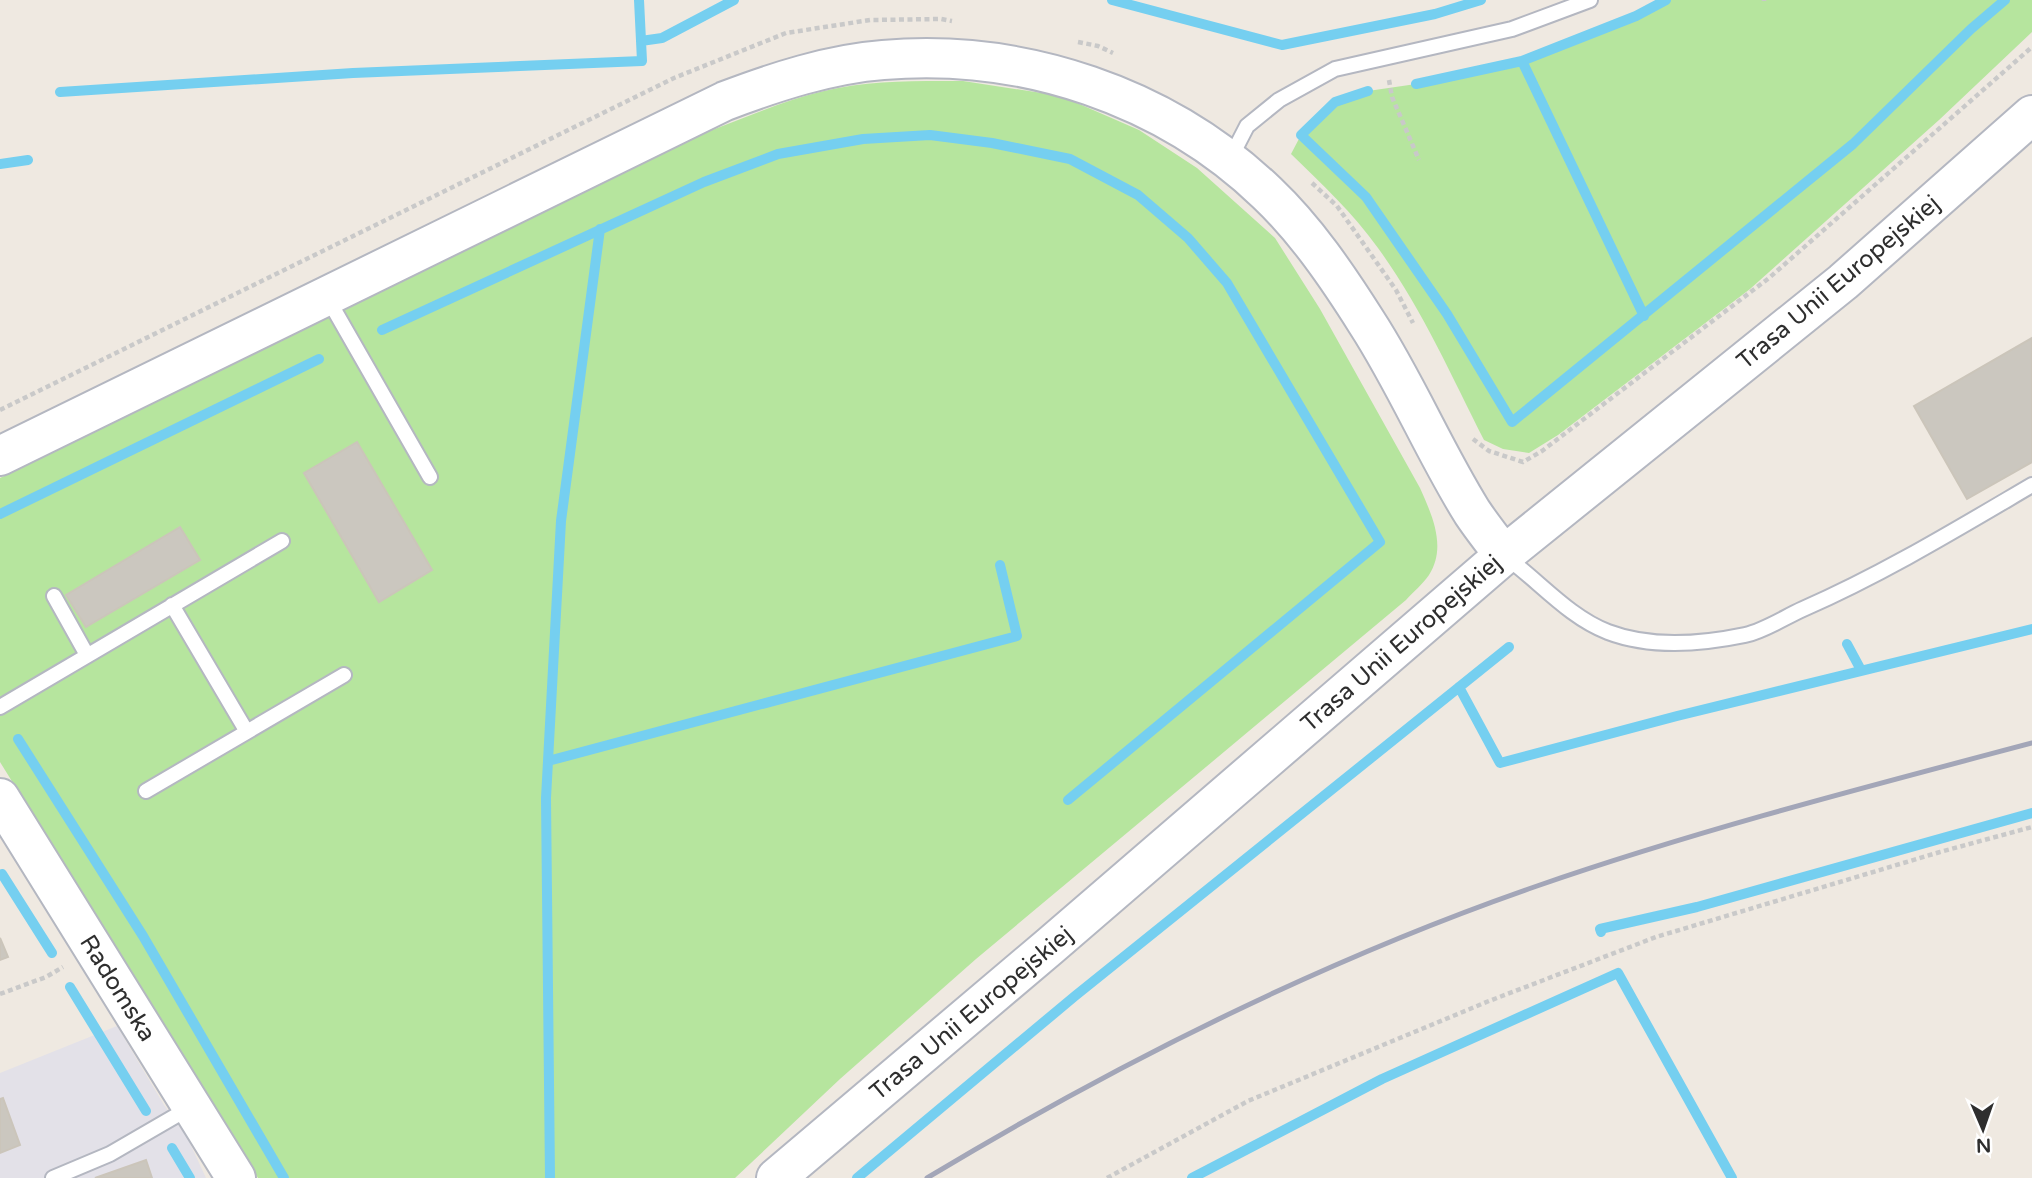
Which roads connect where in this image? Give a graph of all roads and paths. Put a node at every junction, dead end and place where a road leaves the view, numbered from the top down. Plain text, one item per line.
1 (1590, 0) edge
2 (954, 21) dead end
3 (1072, 41) dead end
4 (2032, 47) edge
5 (1122, 57) dead end
6 (1386, 58) junction
7 (2032, 116) edge
8 (1229, 160) junction
9 (1419, 160) dead end
10 (1307, 179) dead end
11 (326, 295) junction
12 (1415, 327) dead end
13 (0, 410) edge
14 (1472, 439) dead end
15 (0, 456) edge
16 (430, 477) dead end
17 (2032, 485) edge
18 (282, 541) dead end
19 (1504, 555) junction
20 (54, 596) dead end
21 (172, 605) junction
22 (87, 655) junction
23 (344, 675) dead end
24 (0, 707) edge
25 (247, 732) junction
26 (146, 792) dead end
27 (0, 798) edge
28 (2032, 827) edge
29 (94, 949) junction
30 (0, 994) edge
31 (192, 1107) junction
32 (52, 1178) edge
33 (236, 1178) edge
34 (776, 1178) edge
35 (1107, 1178) edge

1 - 6 lane
2 - 13 path
3 - 5 path
4 - 14 path
6 - 8 lane
6 - 9 path
7 - 19 main road, Trasa Unii Europejskiej
8 - 11 main road
8 - 19 main road
10 - 12 path
11 - 15 main road
11 - 16 lane
17 - 19 lane
18 - 21 lane
19 - 34 main road, Trasa Unii Europejskiej
20 - 22 lane
21 - 22 lane
21 - 25 lane
22 - 24 lane
23 - 25 lane
25 - 26 lane
27 - 29 main road, Radomska
28 - 35 path
29 - 30 path
29 - 31 main road, Radomska
31 - 32 lane
31 - 33 main road, Radomska

